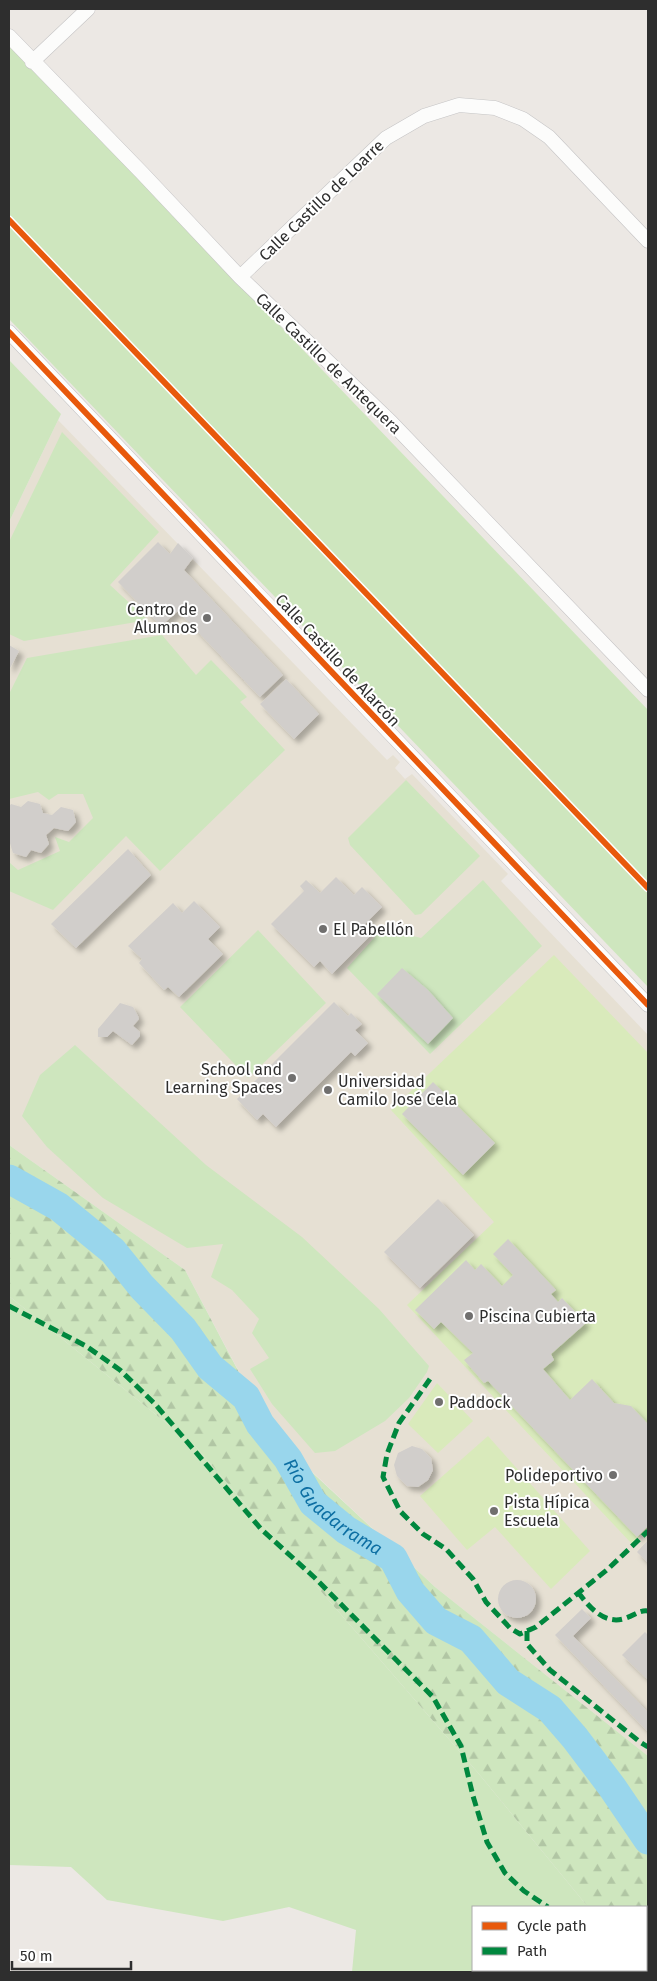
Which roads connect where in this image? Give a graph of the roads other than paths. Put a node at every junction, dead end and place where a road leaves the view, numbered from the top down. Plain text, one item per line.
1 (88, 9) edge
2 (9, 36) edge
3 (32, 62) junction
4 (648, 241) edge
5 (240, 277) junction
6 (9, 332) edge
7 (648, 690) edge
8 (648, 1005) edge

1 - 3 street
2 - 3 street, Calle Castillo de Antequera
3 - 5 street, Calle Castillo de Antequera
4 - 5 street, Calle Castillo de Loarre
5 - 7 street, Calle Castillo de Antequera
6 - 8 street, Calle Castillo de Alarcón

